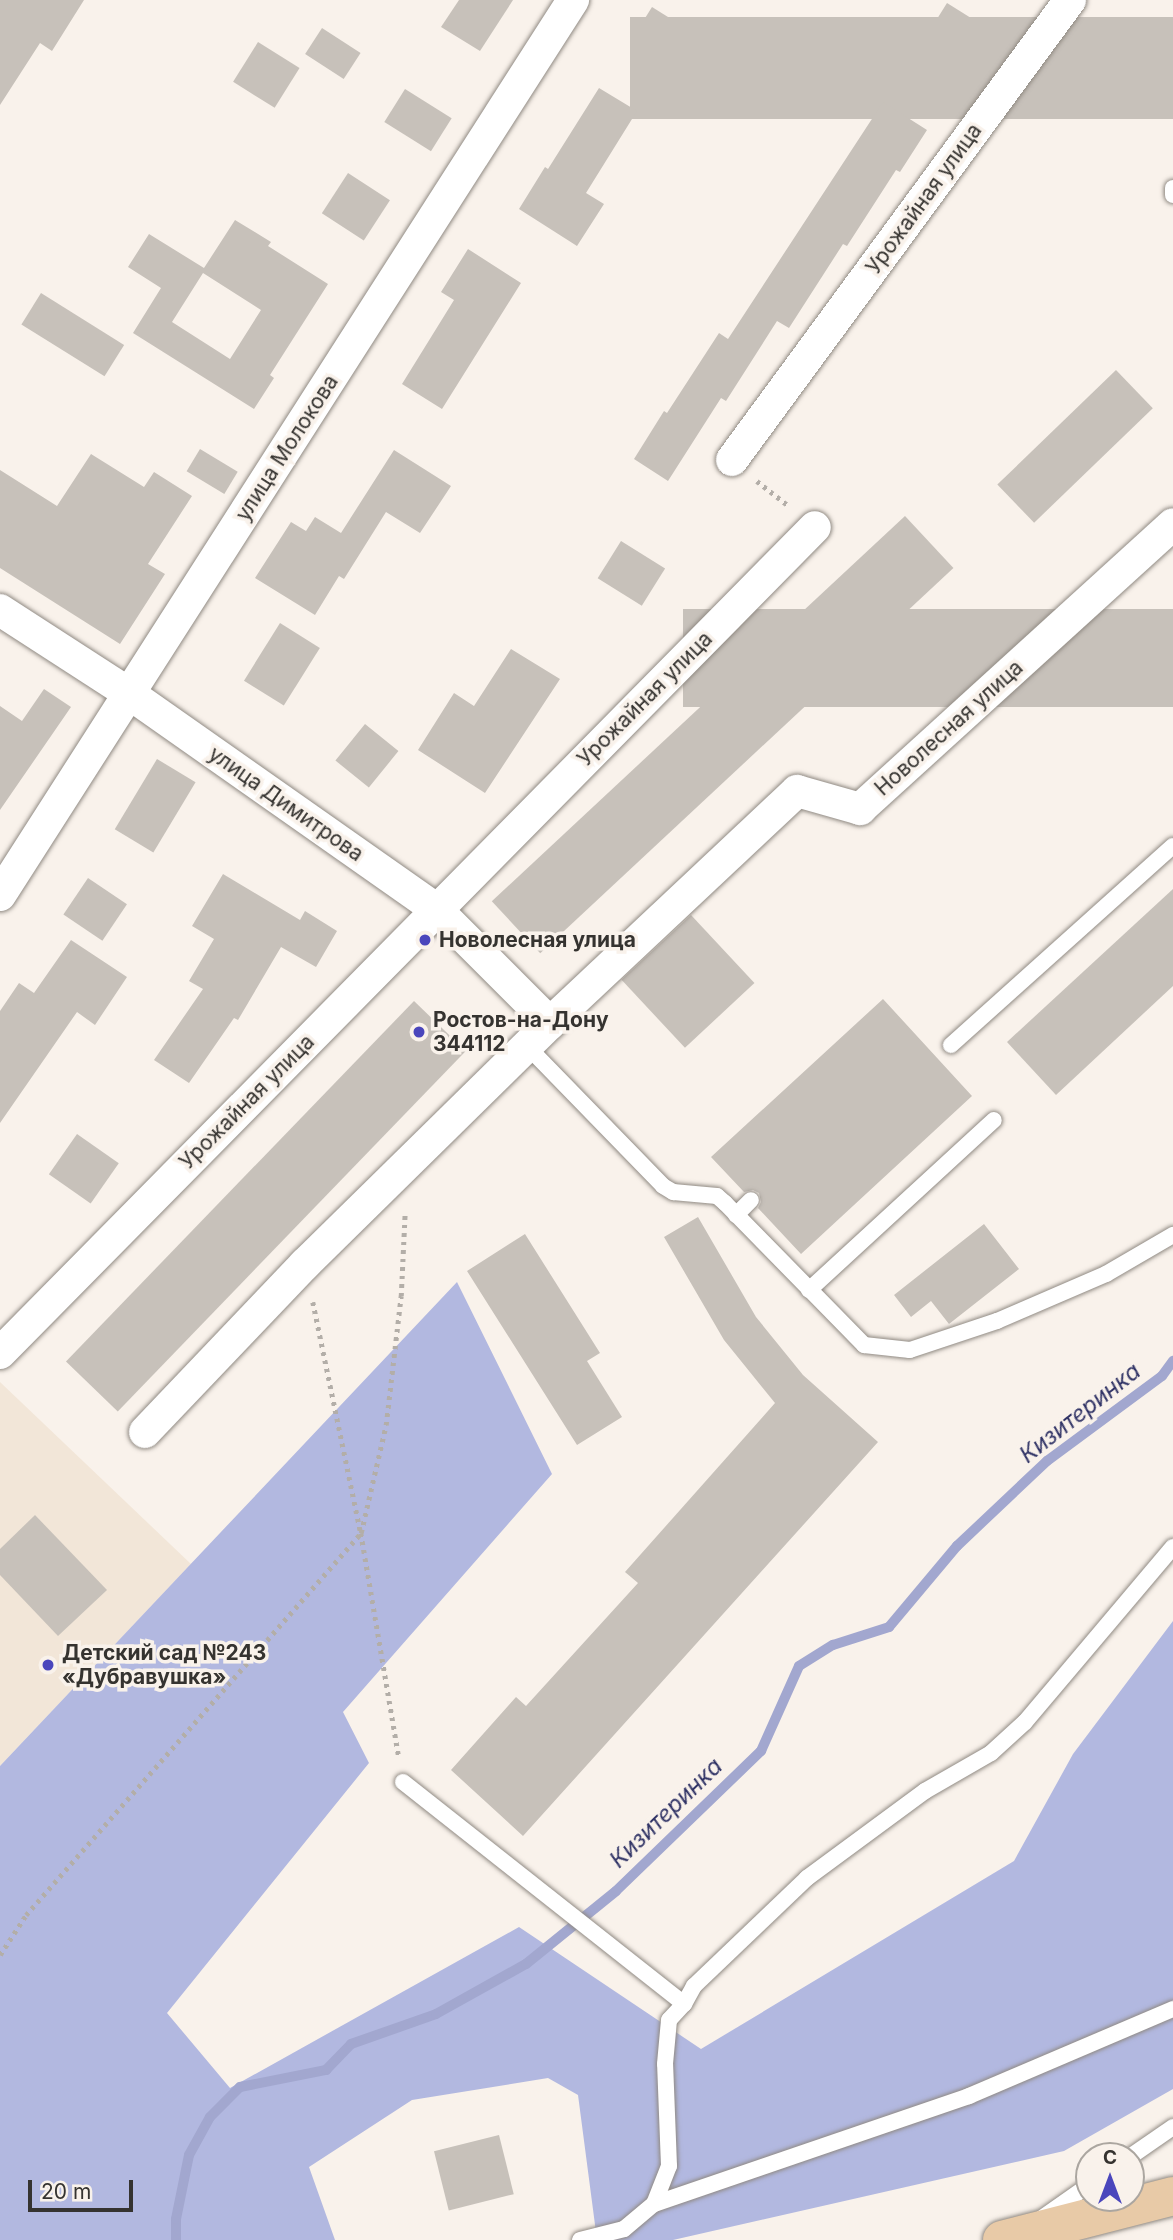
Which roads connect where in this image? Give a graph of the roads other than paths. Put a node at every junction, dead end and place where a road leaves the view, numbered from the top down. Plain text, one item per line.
1 (573, 0) edge
2 (1070, 0) edge
3 (1173, 188) edge
4 (1173, 195) edge
5 (732, 460) road end
6 (1173, 524) edge
7 (815, 527) road end
8 (0, 610) edge
9 (130, 694) junction
10 (1173, 846) edge
11 (0, 895) edge
12 (437, 910) junction
13 (550, 1023) junction
14 (951, 1045) dead end
15 (527, 1046) junction
16 (994, 1120) dead end
17 (751, 1200) dead end
18 (736, 1214) junction
19 (1173, 1235) edge
20 (809, 1290) junction
21 (0, 1353) edge
22 (145, 1432) dead end
23 (1173, 1547) edge
24 (403, 1782) road end
25 (684, 2004) junction
26 (1173, 2009) edge
27 (1173, 2127) edge
28 (1145, 2146) edge
29 (1075, 2194) edge
30 (1173, 2196) edge
31 (654, 2204) junction
32 (1008, 2239) edge
33 (580, 2240) edge

1 - 9 street, улица Молокова
2 - 5 street, Урожайная улица
3 - 4 lane
6 - 13 street, Новолесная улица
7 - 12 street, Урожайная улица
8 - 9 street, улица Димитрова
9 - 11 street, улица Молокова
9 - 12 street, улица Димитрова
10 - 14 lane
12 - 13 street, улица Димитрова
12 - 21 street, Урожайная улица
13 - 15 street, Новолесная улица
15 - 18 lane
15 - 22 street, Новолесная улица
16 - 20 lane
17 - 18 lane
18 - 20 lane
19 - 20 lane
23 - 25 lane
24 - 25 lane
25 - 31 lane
26 - 31 lane
27 - 28 lane
29 - 32 lane
30 - 32 main road
31 - 33 lane

